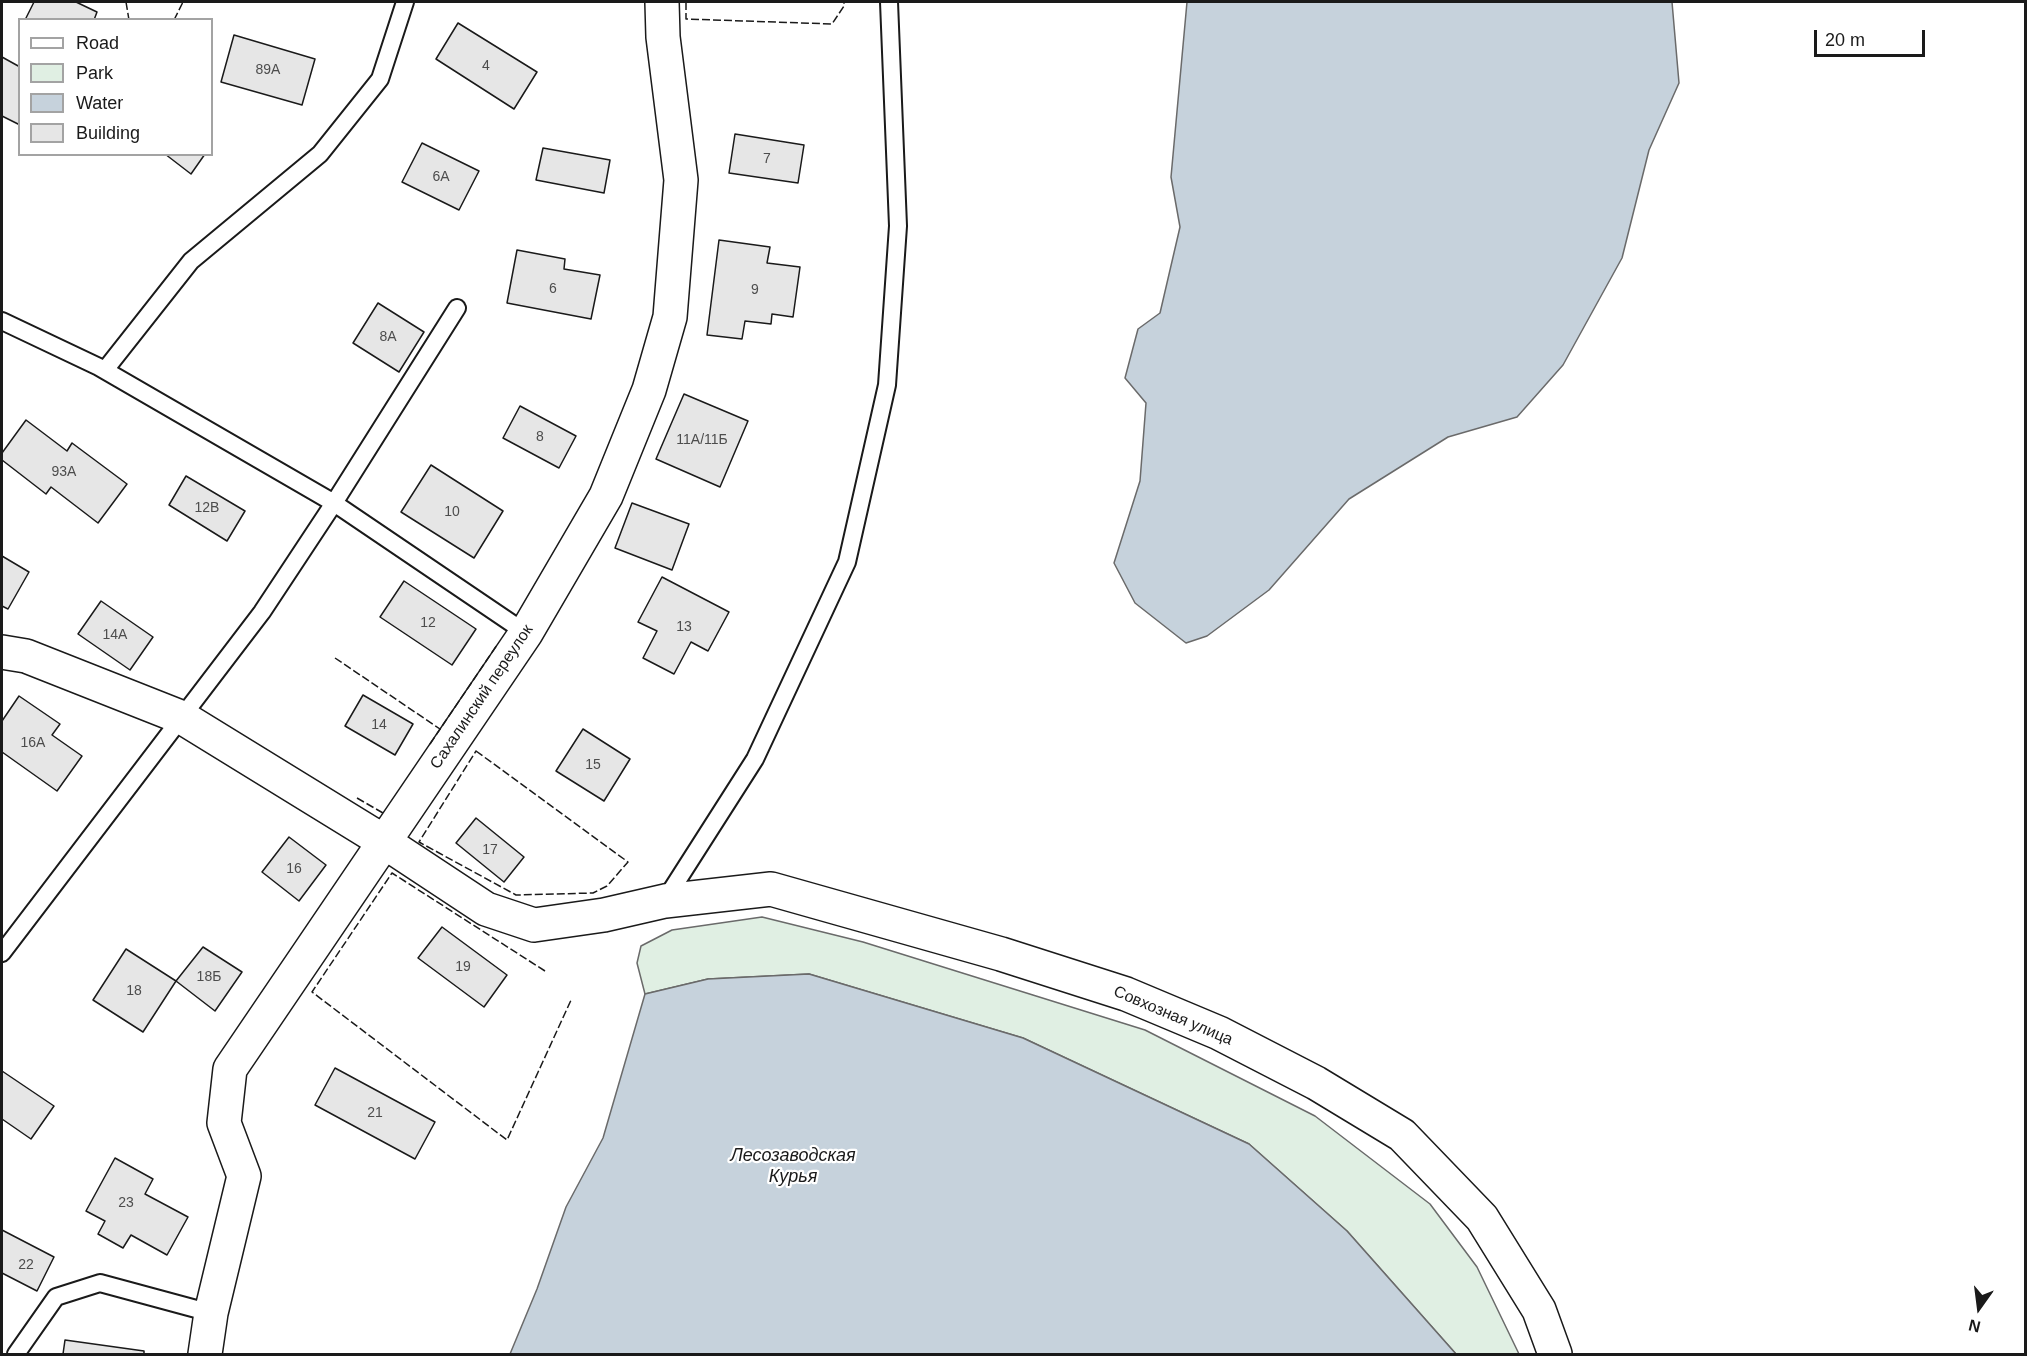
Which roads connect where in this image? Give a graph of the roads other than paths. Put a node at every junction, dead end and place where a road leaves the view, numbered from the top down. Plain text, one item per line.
1 (405, 2) edge
2 (662, 2) edge
3 (889, 2) edge
4 (456, 308) dead end
5 (2, 321) edge
6 (105, 370) junction
7 (334, 503) junction
8 (526, 633) junction
9 (2, 652) edge
10 (183, 718) junction
11 (383, 841) junction
12 (665, 901) junction
13 (2, 953) edge
14 (210, 1313) junction
15 (16, 1354) edge
16 (205, 1354) edge
17 (1555, 1354) edge

1 - 6 lane
2 - 8 street, Сахалинский переулок
3 - 12 lane
4 - 7 lane
5 - 6 lane
6 - 7 lane
7 - 8 lane
7 - 10 lane
8 - 11 street, Сахалинский переулок
9 - 10 street, Совхозная улица
10 - 11 street, Совхозная улица
10 - 13 lane
11 - 12 street, Совхозная улица
11 - 14 street, Сахалинский переулок
12 - 17 street, Совхозная улица
14 - 15 lane
14 - 16 street, Сахалинский переулок

